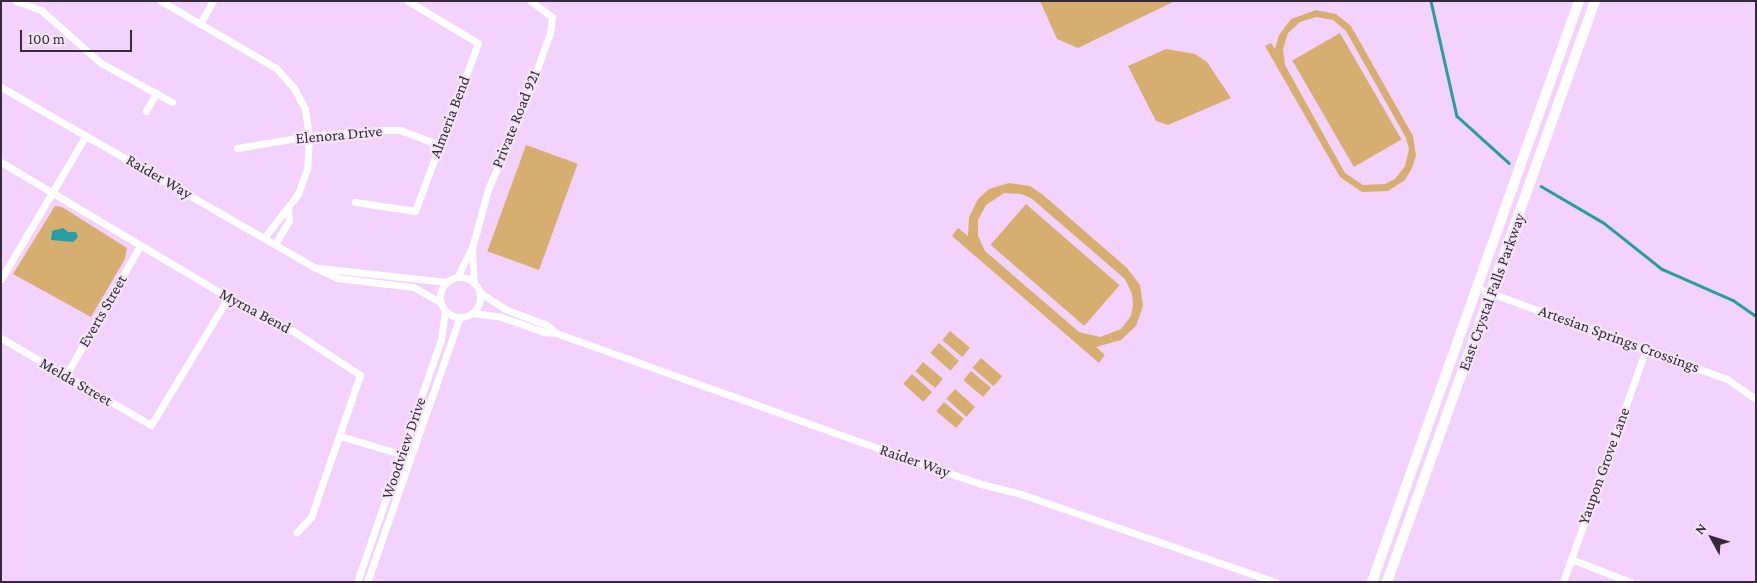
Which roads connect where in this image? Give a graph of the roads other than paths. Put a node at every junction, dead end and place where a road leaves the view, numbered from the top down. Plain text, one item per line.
1 (16, 1) edge
2 (160, 1) edge
3 (213, 1) edge
4 (408, 1) edge
5 (531, 1) edge
6 (1579, 1) edge
7 (1596, 1) edge
8 (200, 24) junction
9 (1, 86) edge
10 (156, 93) junction
11 (172, 102) dead end
12 (146, 111) dead end
13 (1534, 129) junction
14 (1550, 131) junction
15 (86, 135) junction
16 (310, 136) junction
17 (440, 145) junction
18 (237, 148) dead end
19 (1, 162) edge
20 (52, 193) junction
21 (355, 202) dead end
22 (288, 209) junction
23 (264, 238) junction
24 (275, 244) junction
25 (140, 246) junction
26 (472, 248) junction
27 (316, 268) junction
28 (457, 277) junction
29 (1, 280) edge
30 (446, 282) junction
31 (474, 283) junction
32 (1477, 288) junction
33 (479, 292) junction
34 (1491, 293) junction
35 (228, 298) junction
36 (440, 302) junction
37 (445, 312) junction
38 (472, 313) junction
39 (460, 317) junction
40 (556, 333) junction
41 (1, 338) edge
42 (1646, 349) junction
43 (66, 375) junction
44 (1756, 399) edge
45 (340, 436) junction
46 (1422, 444) junction
47 (1436, 449) junction
48 (401, 454) junction
49 (411, 458) junction
50 (297, 532) dead end
51 (1571, 559) junction
52 (357, 582) edge
53 (367, 582) edge
54 (1275, 582) edge
55 (1372, 582) edge
56 (1387, 582) edge
57 (1562, 582) edge
58 (1630, 582) edge

1 - 10 street
2 - 8 street
3 - 8 street
4 - 17 street, Almeria Bend
5 - 26 street, Private Road 921
6 - 13 main road, East Crystal Falls Parkway
7 - 14 main road, East Crystal Falls Parkway
8 - 16 street
9 - 15 street, Raider Way
10 - 11 street
10 - 12 street
13 - 14 main road
13 - 32 main road, East Crystal Falls Parkway
14 - 34 main road, East Crystal Falls Parkway
15 - 20 street
15 - 23 street, Raider Way
16 - 17 street, Elenora Drive
16 - 18 street, Elenora Drive
16 - 22 street
17 - 21 street, Almeria Bend
19 - 20 street, Myrna Bend
20 - 25 street, Myrna Bend
20 - 29 street
22 - 23 street
22 - 24 street
23 - 24 street, Raider Way
24 - 27 street, Raider Way
25 - 35 street, Myrna Bend
25 - 43 street, Everts Street
26 - 28 street, Private Road 921
26 - 31 street, Private Road 921
27 - 30 street, Raider Way
27 - 36 street, Raider Way
28 - 30 street
28 - 31 street
30 - 36 street
31 - 33 street
32 - 34 street, Artesian Springs Crossings
32 - 46 main road, East Crystal Falls Parkway
33 - 38 street
33 - 40 street, Raider Way
34 - 42 street, Artesian Springs Crossings
34 - 47 main road, East Crystal Falls Parkway
35 - 43 street, Melda Street
35 - 45 street, Myrna Bend
36 - 37 street
37 - 39 street
37 - 48 street, Woodview Drive
38 - 39 street
38 - 40 street, Raider Way
39 - 49 street, Woodview Drive
40 - 54 street, Raider Way
41 - 43 street, Melda Street
42 - 44 street, Artesian Springs Crossings
42 - 51 street, Yaupon Grove Lane
45 - 48 street
45 - 50 street, Myrna Bend
46 - 47 main road
46 - 55 main road, East Crystal Falls Parkway
47 - 56 main road, East Crystal Falls Parkway
48 - 49 street
48 - 52 street, Woodview Drive
49 - 53 street, Woodview Drive
51 - 57 street, Yaupon Grove Lane
51 - 58 street

